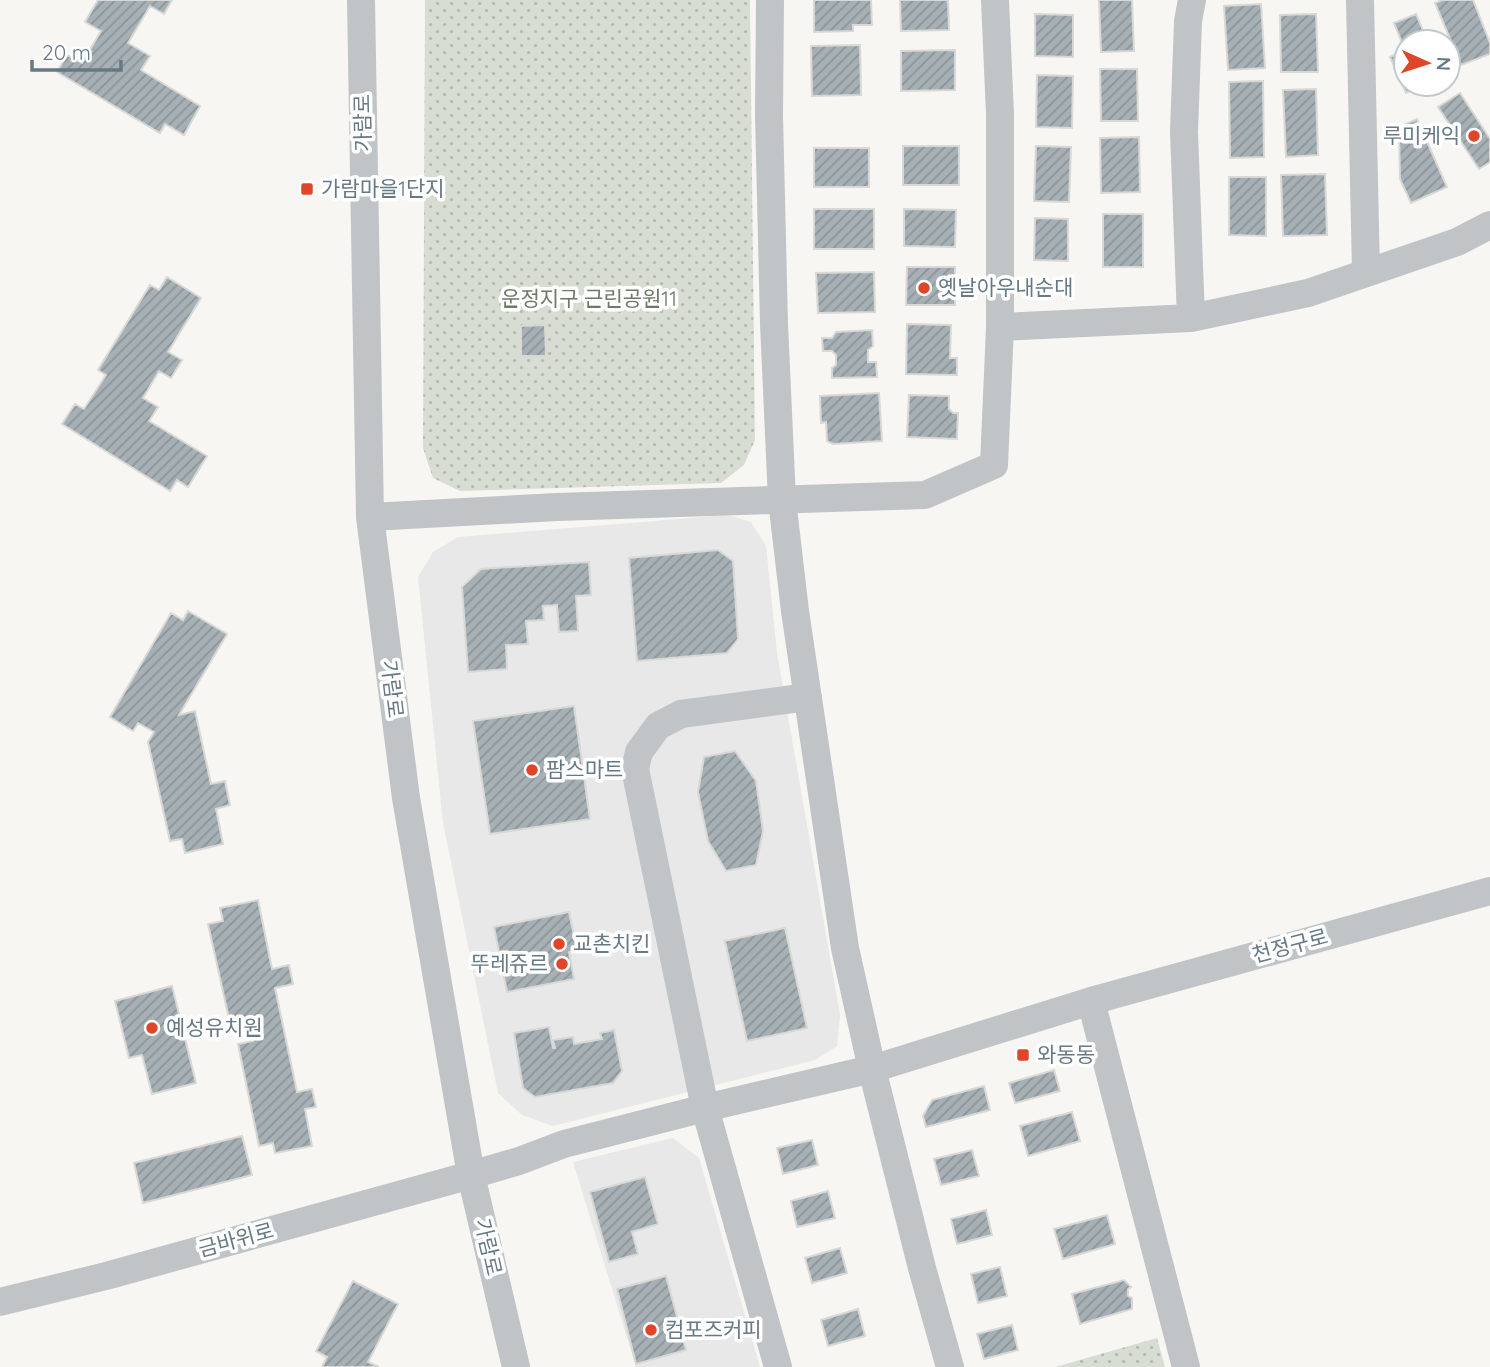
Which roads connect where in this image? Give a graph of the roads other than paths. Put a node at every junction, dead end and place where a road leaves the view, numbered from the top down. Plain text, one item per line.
1 (361, 0) edge
2 (770, 0) edge
3 (995, 0) edge
4 (1192, 0) edge
5 (1360, 0) edge
6 (1490, 225) edge
7 (1366, 272) junction
8 (1191, 318) junction
9 (1000, 327) junction
10 (782, 500) junction
11 (370, 517) junction
12 (807, 696) junction
13 (1490, 891) edge
14 (1091, 1001) junction
15 (872, 1069) junction
16 (705, 1108) junction
17 (471, 1175) junction
18 (0, 1302) edge
19 (516, 1367) edge
20 (778, 1367) edge
21 (950, 1367) edge
22 (1185, 1367) edge

1 - 11 street, 가람로
2 - 10 street
3 - 9 street
4 - 8 street
5 - 7 street
6 - 7 street
7 - 8 street
8 - 9 street
9 - 10 street
10 - 11 street
10 - 12 street
11 - 17 street, 가람로
12 - 15 street
12 - 16 street
13 - 14 street, 천정구로
14 - 15 street, 천정구로
14 - 22 street
15 - 16 street, 천정구로
15 - 21 street
16 - 17 street, 금바위로
16 - 20 street
17 - 18 street, 금바위로
17 - 19 street, 가람로

